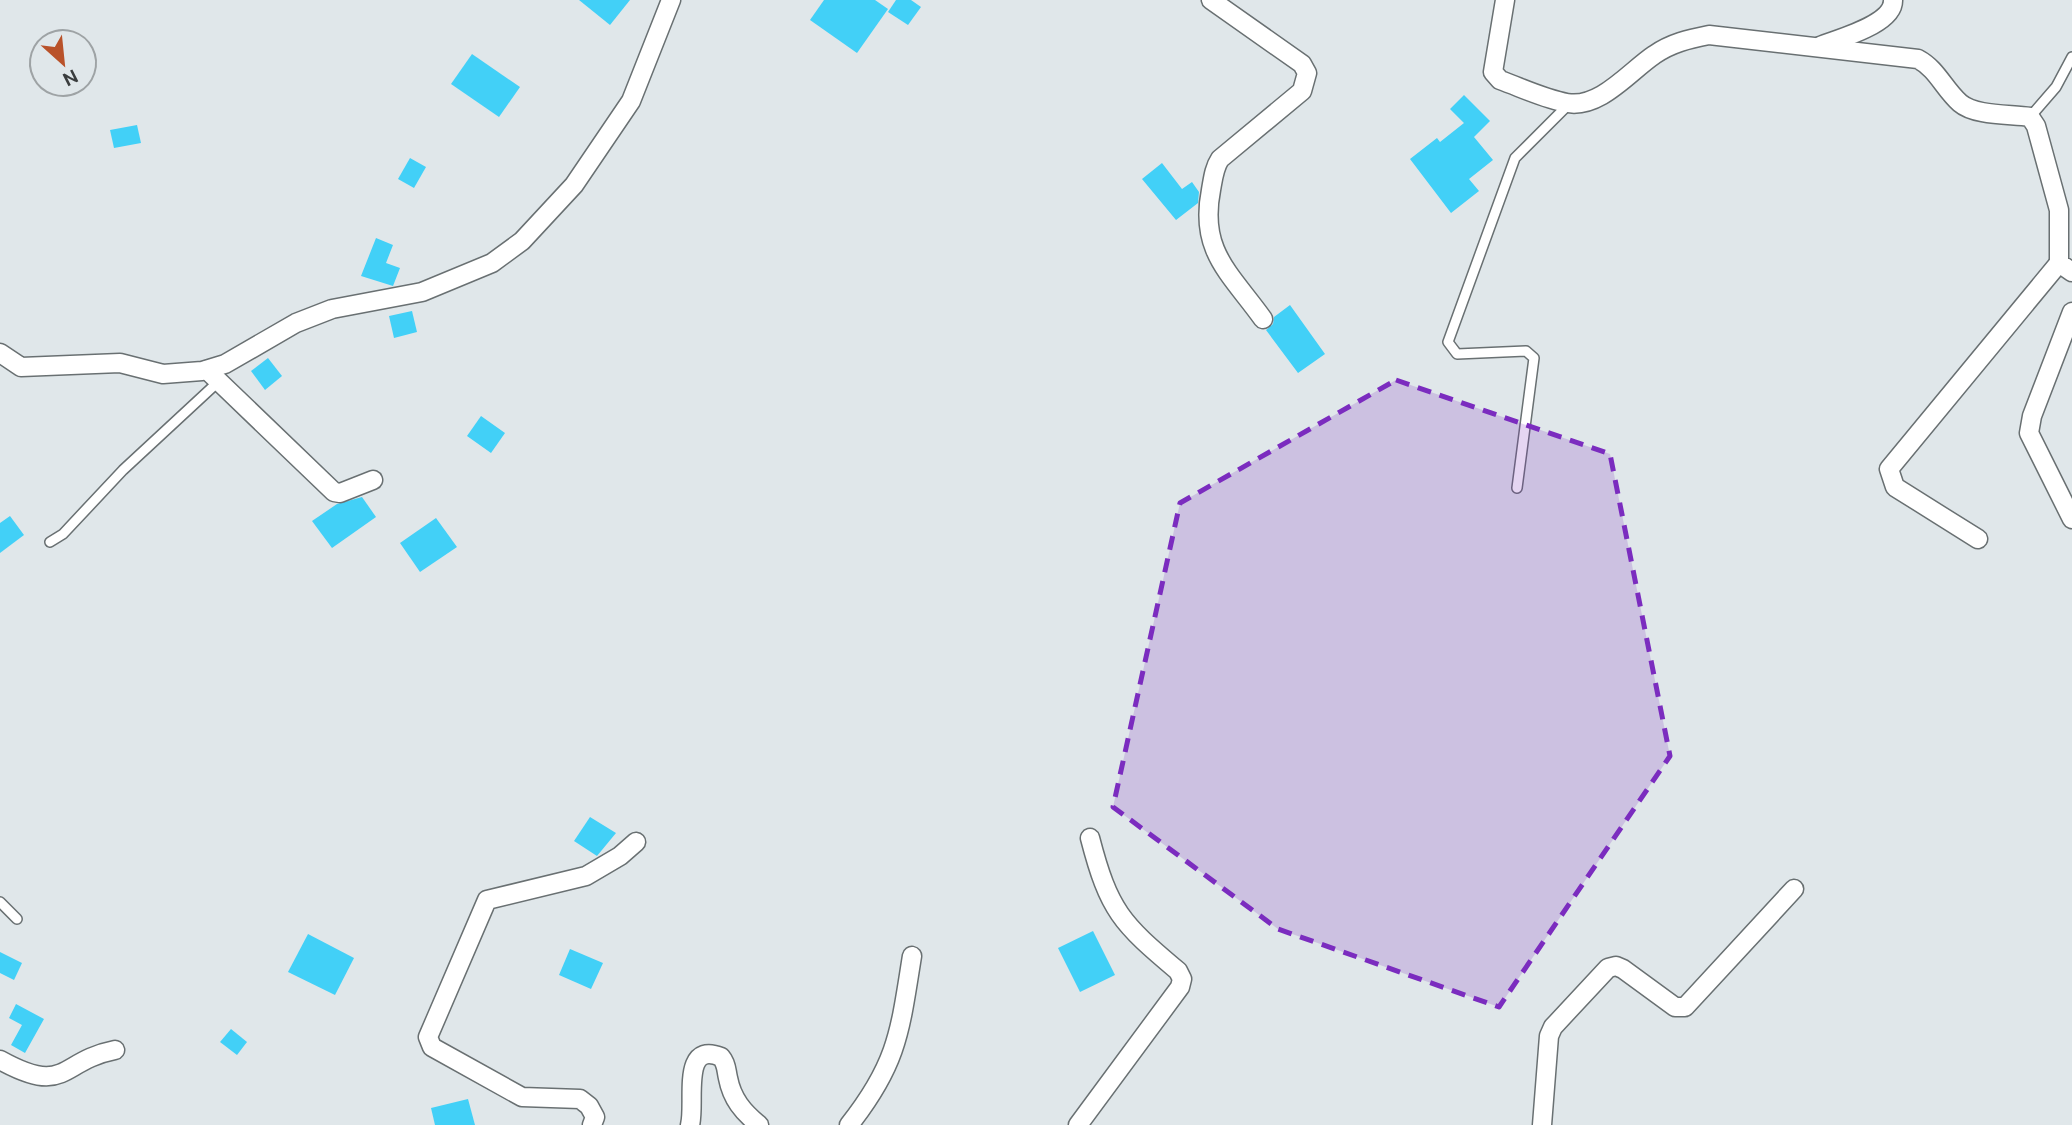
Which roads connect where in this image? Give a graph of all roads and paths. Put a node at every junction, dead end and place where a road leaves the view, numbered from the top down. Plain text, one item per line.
1 (671, 0) edge
2 (1211, 0) edge
3 (1505, 0) edge
4 (1893, 0) edge
5 (1818, 47) junction
6 (2072, 57) edge
7 (1569, 104) junction
8 (2030, 117) junction
9 (2066, 267) edge
10 (2072, 313) edge
11 (1263, 320) dead end
12 (0, 353) edge
13 (213, 376) junction
14 (373, 480) dead end
15 (1517, 488) dead end
16 (2072, 519) edge
17 (1978, 539) dead end
18 (50, 541) dead end
19 (1090, 838) dead end
20 (636, 842) dead end
21 (1794, 889) dead end
22 (0, 902) edge
23 (17, 919) dead end
24 (912, 956) dead end
25 (115, 1050) dead end
26 (0, 1060) edge
27 (580, 1125) edge
28 (592, 1125) edge
29 (690, 1125) edge
30 (759, 1125) edge
31 (849, 1125) edge
32 (1078, 1125) edge
33 (1542, 1125) edge

1 - 13 street
2 - 11 street
3 - 7 street
4 - 5 street
5 - 7 street
5 - 8 street
6 - 8 lane
7 - 15 lane
8 - 9 street
9 - 17 street
10 - 16 street
12 - 13 street
13 - 14 street
13 - 18 lane
19 - 32 street
20 - 28 street
21 - 33 street
22 - 23 lane
24 - 31 street
25 - 26 street
27 - 28 street
29 - 30 street

